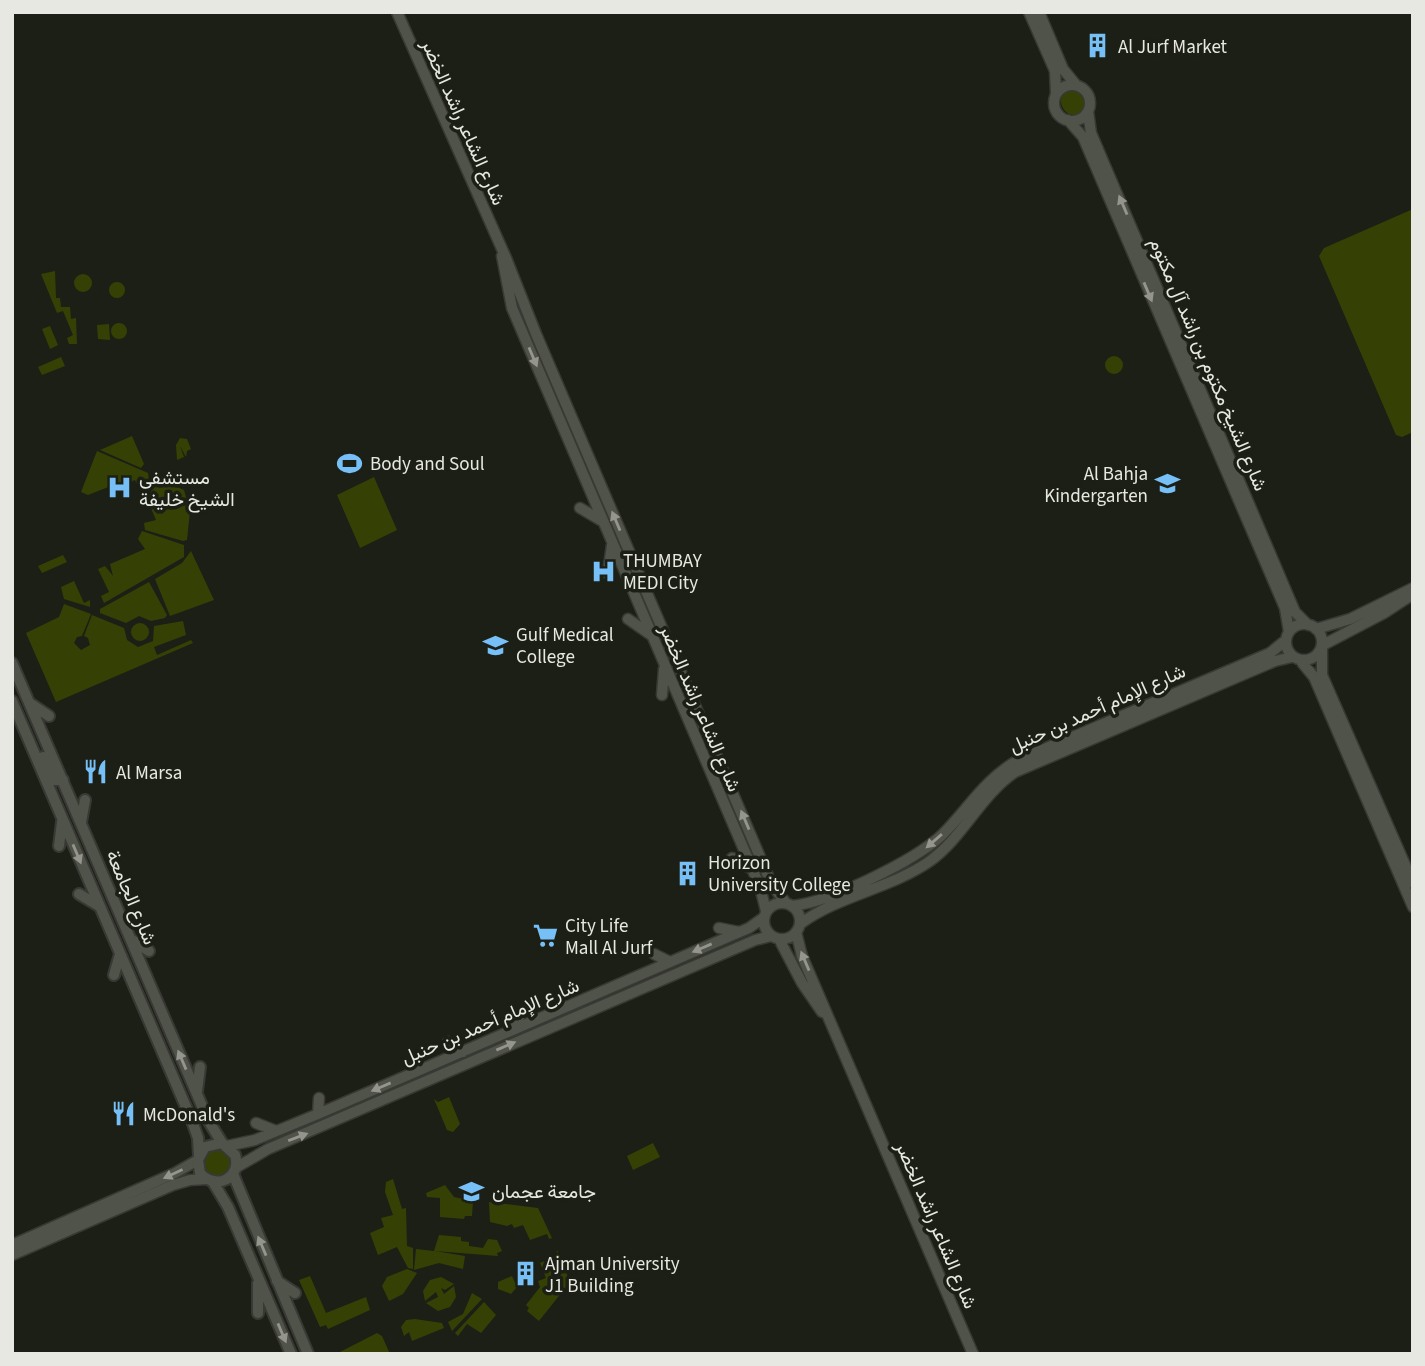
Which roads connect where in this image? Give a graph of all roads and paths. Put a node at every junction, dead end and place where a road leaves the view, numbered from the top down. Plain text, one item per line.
1 (397, 12) edge
2 (1029, 12) edge
3 (1039, 12) edge
4 (1076, 85) junction
5 (1056, 96) junction
6 (1088, 111) junction
7 (1068, 120) junction
8 (500, 245) junction
9 (527, 313) junction
10 (516, 318) junction
11 (580, 509) dead end
12 (602, 521) junction
13 (612, 544) junction
14 (608, 573) dead end
15 (1413, 588) edge
16 (1413, 594) edge
17 (628, 619) dead end
18 (1312, 627) junction
19 (651, 635) junction
20 (1287, 636) junction
21 (1322, 647) junction
22 (1296, 659) junction
23 (12, 663) edge
24 (664, 665) junction
25 (662, 695) dead end
26 (12, 701) edge
27 (30, 704) junction
28 (49, 716) dead end
29 (28, 739) junction
30 (63, 780) junction
31 (85, 800) dead end
32 (62, 820) junction
33 (81, 822) junction
34 (59, 846) dead end
35 (732, 858) dead end
36 (752, 869) junction
37 (1413, 883) edge
38 (79, 894) dead end
39 (789, 904) junction
40 (99, 906) junction
41 (1413, 907) edge
42 (765, 914) junction
43 (719, 928) dead end
44 (798, 928) junction
45 (739, 932) junction
46 (775, 937) junction
47 (132, 940) junction
48 (149, 951) dead end
49 (120, 954) junction
50 (654, 954) dead end
51 (670, 962) junction
52 (114, 975) dead end
53 (521, 1013) dead end
54 (512, 1030) junction
55 (836, 1033) junction
56 (449, 1042) dead end
57 (463, 1052) junction
58 (200, 1068) dead end
59 (197, 1093) junction
60 (319, 1098) dead end
61 (318, 1114) junction
62 (256, 1123) dead end
63 (276, 1131) junction
64 (224, 1144) junction
65 (198, 1158) junction
66 (235, 1171) junction
67 (210, 1181) junction
68 (12, 1245) edge
69 (12, 1255) edge
70 (258, 1277) junction
71 (276, 1281) junction
72 (295, 1293) dead end
73 (258, 1313) dead end
74 (290, 1354) edge
75 (308, 1354) edge
76 (973, 1354) edge

1 - 8 street, شارع الشاعر راشد الخضر
2 - 5 street
3 - 4 street
4 - 5 street
4 - 6 street
5 - 7 street
6 - 7 street
18 -> 6 street, شارع الشيخ مكتوم بن راشد آل مكتوم
7 -> 20 street, شارع الشيخ مكتوم بن راشد آل مكتوم
8 - 9 street, شارع الشاعر راشد الخضر
8 - 10 street, شارع الشاعر راشد الخضر
9 - 10 street
39 -> 9 street, شارع الشاعر راشد الخضر
10 -> 12 street, شارع الشاعر راشد الخضر
11 - 12 street
12 - 13 street, شارع الشاعر راشد الخضر
13 - 14 street
13 - 19 street, شارع الشاعر راشد الخضر
15 - 18 street
16 - 21 street
17 - 19 street
18 - 20 street
18 - 21 street
19 - 24 street, شارع الشاعر راشد الخضر
20 - 22 street
20 -> 39 street, شارع الإمام أحمد بن حنبل
21 - 22 street
21 - 37 street
22 - 41 street
22 - 44 street, شارع الإمام أحمد بن حنبل
23 - 27 main road, شارع الجامعة
24 - 25 street
24 - 36 street, شارع الشاعر راشد الخضر
26 - 29 main road, شارع الجامعة
27 - 28 main road
27 - 30 main road, شارع الجامعة
29 - 30 main road
29 - 32 main road, شارع الجامعة
30 - 33 main road, شارع الجامعة
31 - 33 main road
32 - 34 main road
32 -> 40 main road, شارع الجامعة
33 - 47 main road, شارع الجامعة
35 - 36 street
36 - 42 street, شارع الشاعر راشد الخضر
38 - 40 main road
39 - 42 street
39 - 44 street
40 - 49 main road, شارع الجامعة
42 - 45 street, شارع الإمام أحمد بن حنبل
42 - 46 street
43 - 45 street
44 - 46 street
55 -> 44 street, شارع الشاعر راشد الخضر
45 -> 51 street, شارع الإمام أحمد بن حنبل
46 - 55 street, شارع الشاعر راشد الخضر
66 -> 46 street, شارع الإمام أحمد بن حنبل
47 - 48 main road
59 -> 47 main road, شارع الجامعة
49 - 52 main road
49 - 65 main road, شارع الجامعة
50 - 51 street
51 - 54 street, شارع الإمام أحمد بن حنبل
53 - 54 street
54 - 57 street, شارع الإمام أحمد بن حنبل
55 - 76 street, شارع الشاعر راشد الخضر
56 - 57 street
57 -> 61 street, شارع الإمام أحمد بن حنبل
58 - 59 main road
59 - 64 main road, شارع الجامعة
60 - 61 street
61 - 63 street, شارع الإمام أحمد بن حنبل
62 - 63 street
63 - 64 street, شارع الإمام أحمد بن حنبل
64 - 65 main road
64 - 66 main road
65 - 67 main road
65 -> 68 street
66 - 67 main road
71 -> 66 main road
67 - 69 street
67 - 70 main road
70 - 73 main road
70 -> 74 main road
71 - 72 main road
71 - 75 main road

